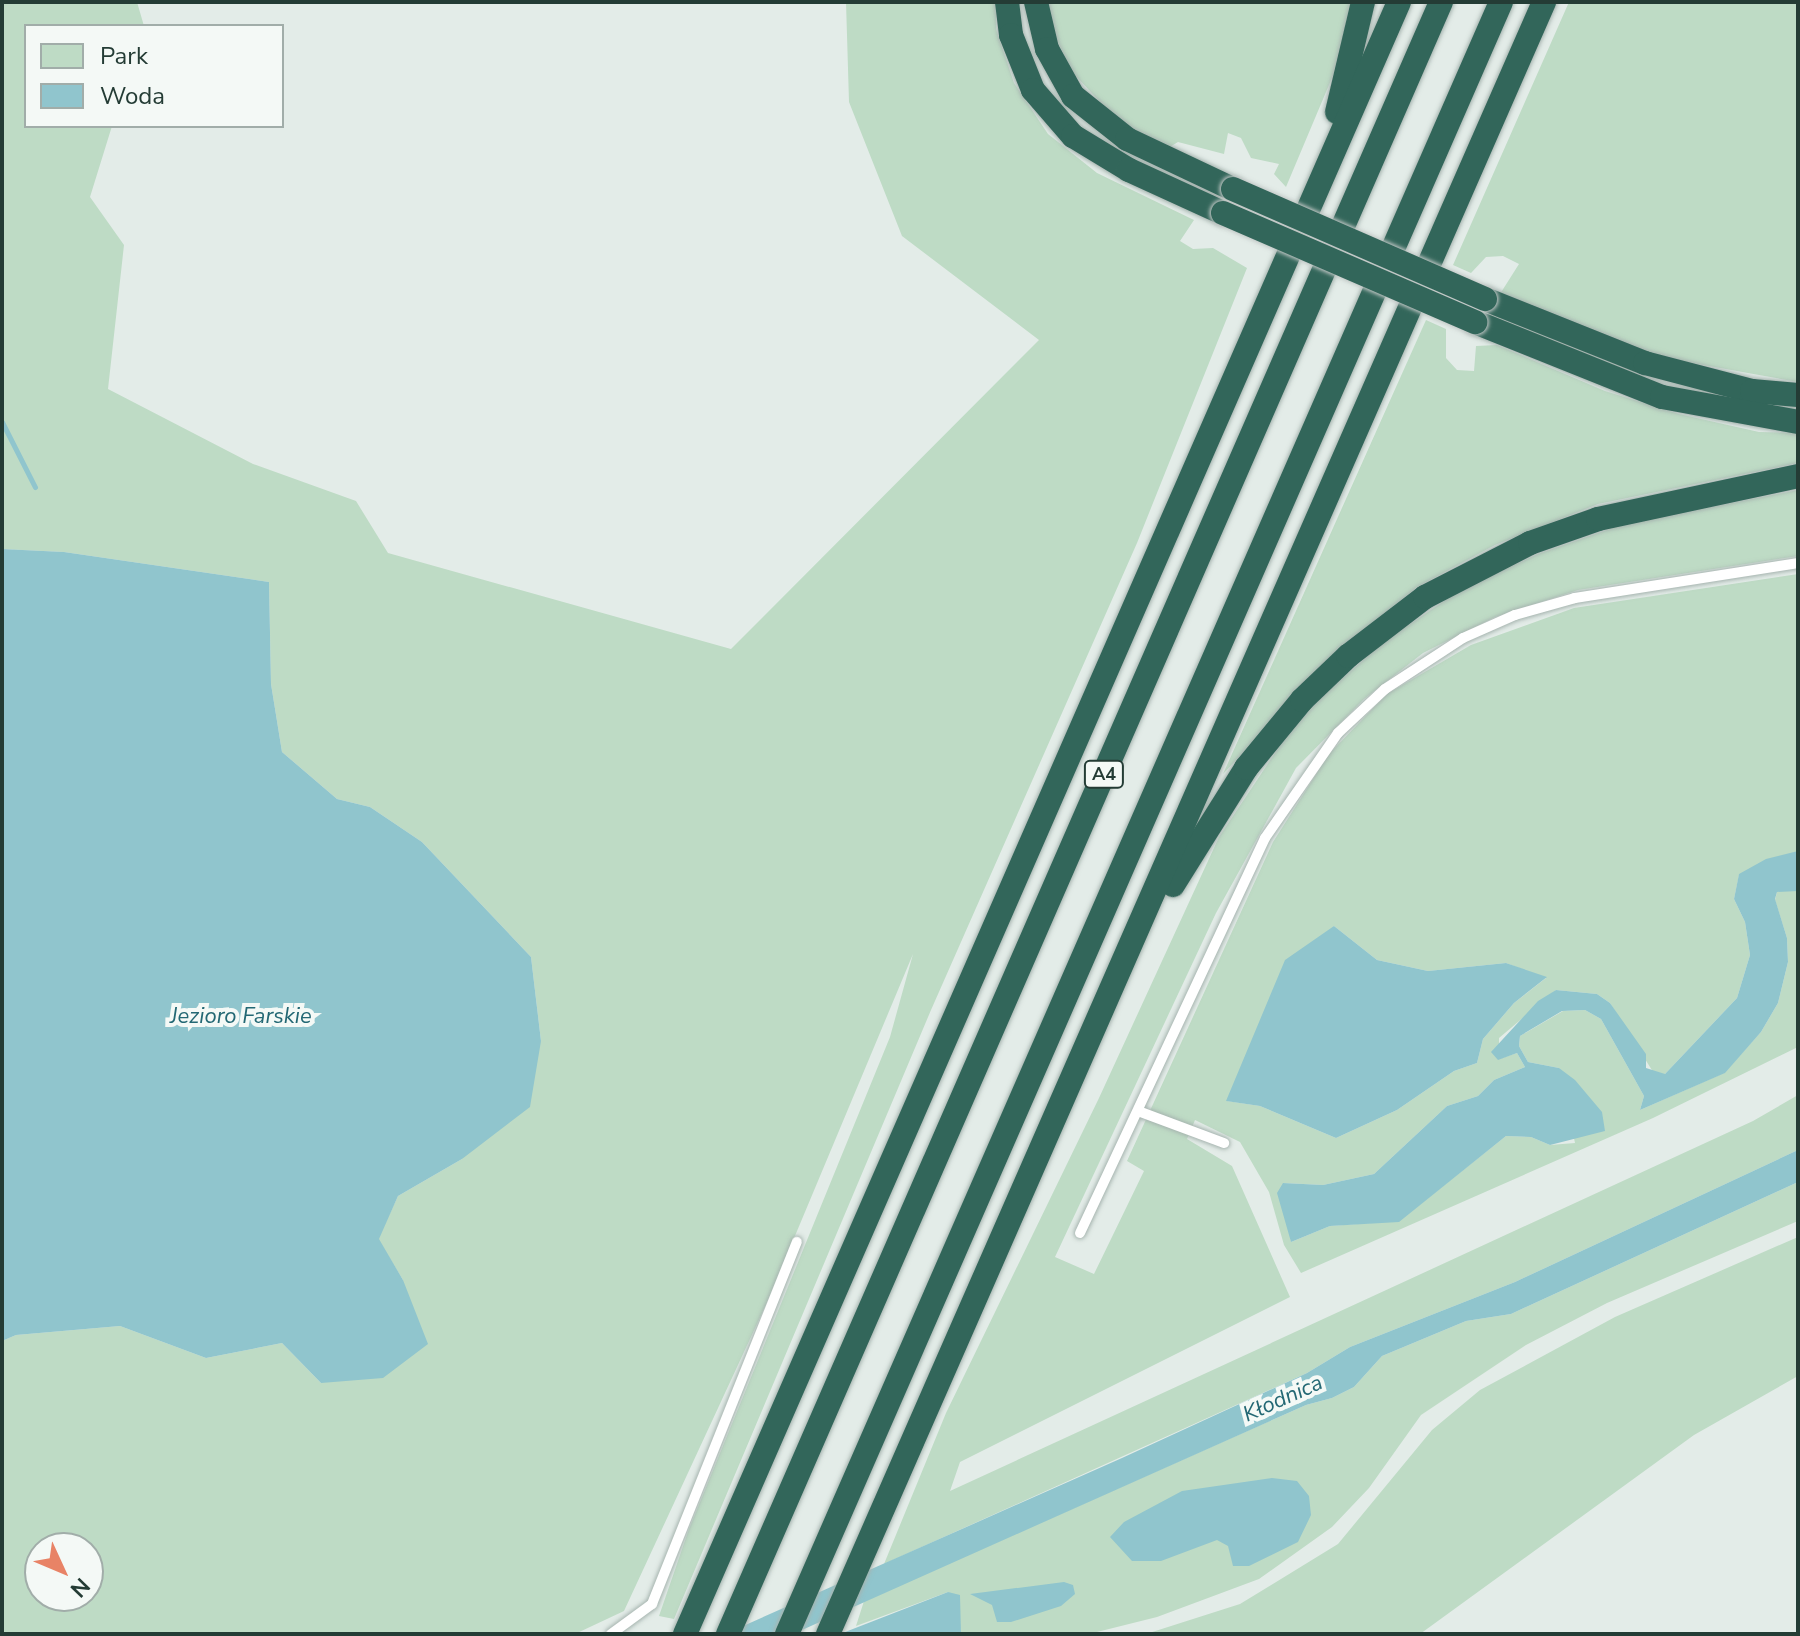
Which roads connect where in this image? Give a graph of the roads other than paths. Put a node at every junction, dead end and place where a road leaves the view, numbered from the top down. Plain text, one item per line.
1 (1007, 2) edge
2 (1036, 2) edge
3 (1363, 2) edge
4 (1399, 2) edge
5 (1441, 2) edge
6 (1501, 2) edge
7 (1544, 2) edge
8 (1312, 200) junction
9 (1798, 395) edge
10 (1798, 422) edge
11 (1798, 476) edge
12 (1798, 563) edge
13 (1123, 970) junction
14 (1138, 1111) junction
15 (1224, 1143) dead end
16 (1080, 1233) dead end
17 (797, 1242) dead end
18 (611, 1634) edge
19 (685, 1634) edge
20 (728, 1634) edge
21 (787, 1634) edge
22 (828, 1634) edge

1 - 10 highway, bridge
2 - 9 highway, bridge
3 - 8 highway
4 - 8 highway
5 - 20 highway, A4
6 - 21 highway, A4
7 - 13 highway
8 - 19 highway
11 - 13 highway
12 - 14 lane
13 - 22 highway
14 - 15 lane
14 - 16 lane
17 - 18 lane

